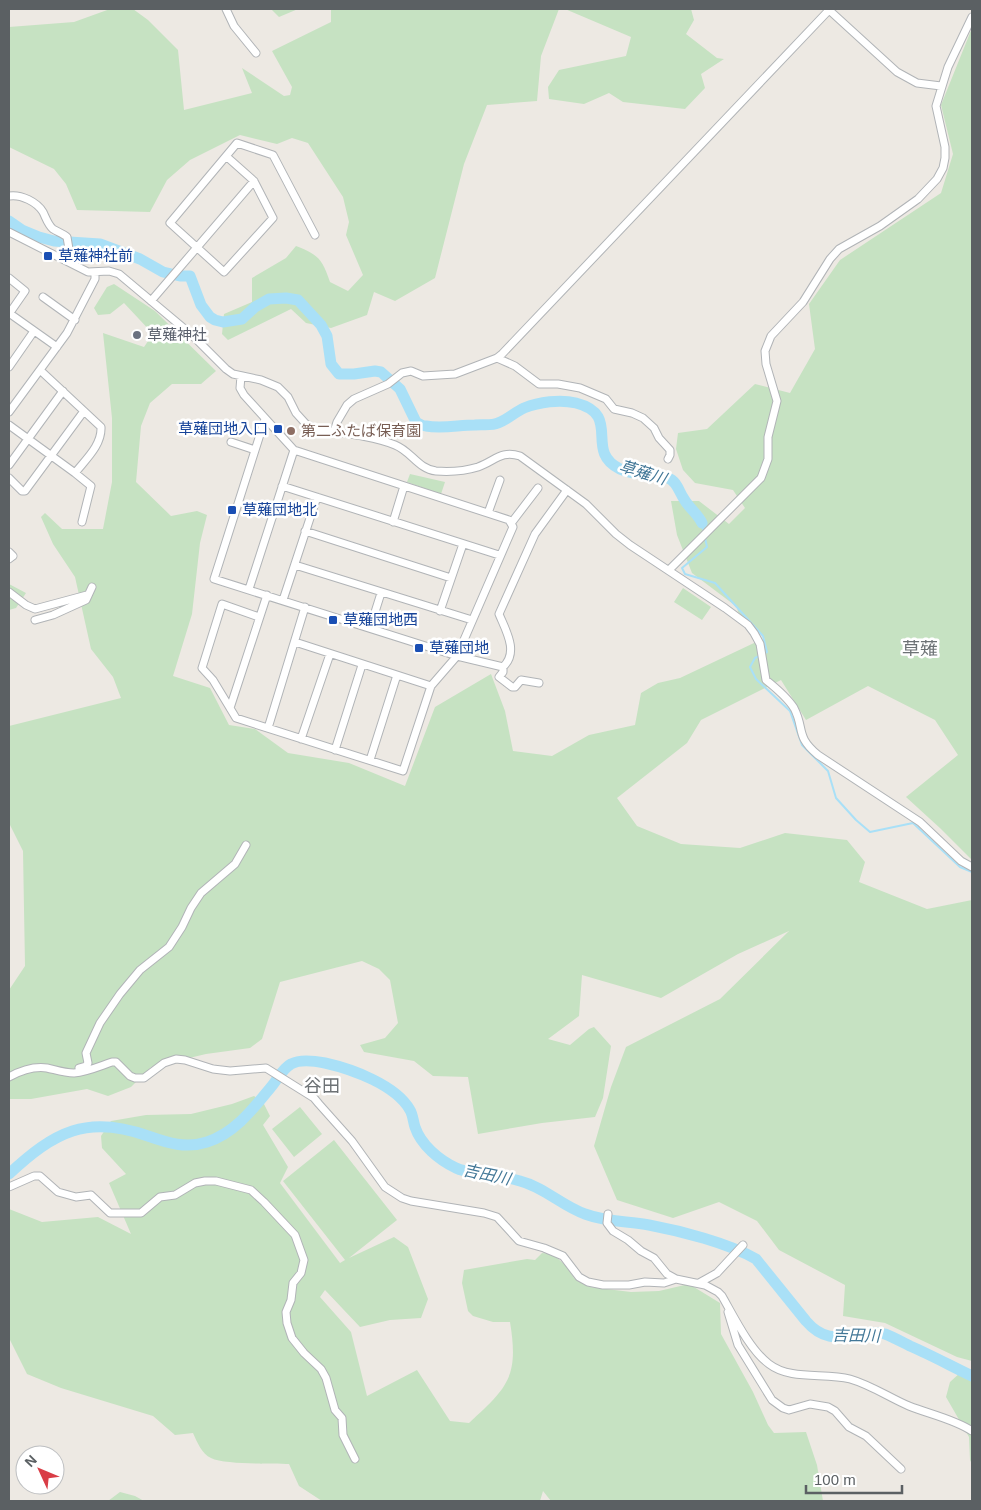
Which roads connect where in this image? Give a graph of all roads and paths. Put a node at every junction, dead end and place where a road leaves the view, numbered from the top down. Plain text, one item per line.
1 (226, 9) edge
2 (829, 9) edge
3 (972, 17) edge
4 (256, 53) dead end
5 (941, 86) junction
6 (226, 156) junction
7 (254, 181) junction
8 (9, 196) edge
9 (9, 232) edge
10 (314, 235) dead end
11 (197, 248) junction
12 (64, 260) junction
13 (95, 273) junction
14 (9, 278) edge
15 (42, 297) dead end
16 (151, 301) junction
17 (9, 313) edge
18 (75, 320) junction
19 (34, 331) junction
20 (56, 347) junction
21 (497, 358) junction
22 (9, 367) edge
23 (40, 370) junction
24 (241, 376) junction
25 (63, 391) junction
26 (84, 410) junction
27 (9, 412) edge
28 (265, 419) junction
29 (9, 425) edge
30 (334, 432) junction
31 (27, 438) junction
32 (231, 442) dead end
33 (255, 450) junction
34 (294, 450) junction
35 (51, 457) junction
36 (668, 459) dead end
37 (9, 465) edge
38 (75, 473) junction
39 (9, 478) edge
40 (500, 480) dead end
41 (282, 486) junction
42 (404, 486) junction
43 (538, 488) dead end
44 (567, 490) junction
45 (317, 497) junction
46 (488, 513) junction
47 (82, 522) dead end
48 (393, 522) junction
49 (512, 522) junction
50 (305, 531) junction
51 (462, 544) junction
52 (9, 552) edge
53 (499, 555) junction
54 (9, 559) edge
55 (295, 565) junction
56 (669, 570) junction
57 (451, 578) junction
58 (92, 587) dead end
59 (249, 589) junction
60 (9, 592) edge
61 (382, 593) junction
62 (87, 595) junction
63 (267, 595) junction
64 (283, 600) junction
65 (305, 607) junction
66 (440, 611) junction
67 (259, 617) junction
68 (35, 620) dead end
69 (472, 620) junction
70 (370, 628) junction
71 (295, 642) junction
72 (330, 654) junction
73 (457, 656) junction
74 (362, 665) junction
75 (503, 667) junction
76 (397, 675) junction
77 (540, 683) dead end
78 (431, 686) junction
79 (230, 708) junction
80 (268, 728) junction
81 (301, 739) junction
82 (335, 750) junction
83 (370, 760) junction
84 (246, 846) dead end
85 (972, 867) edge
86 (74, 1073) junction
87 (9, 1077) edge
88 (9, 1187) edge
89 (608, 1214) dead end
90 (743, 1244) dead end
91 (676, 1279) junction
92 (699, 1283) junction
93 (728, 1307) junction
94 (972, 1432) edge
95 (355, 1459) dead end
96 (901, 1469) dead end

1 - 4 street
2 - 5 street
2 - 21 street
3 - 5 street
5 - 56 street
6 - 7 street
6 - 10 street
6 - 11 street
7 - 11 street
7 - 11 street
8 - 12 street
9 - 12 street
11 - 16 street
12 - 13 street
13 - 16 street
13 - 18 street
14 - 17 street
15 - 18 street
16 - 24 street
17 - 19 street
18 - 20 street
19 - 20 street
19 - 22 street
20 - 23 street
21 - 30 street
21 - 36 street
23 - 25 street
23 - 27 street
24 - 28 street
24 - 30 street
25 - 26 street
25 - 31 street
26 - 35 street
26 - 38 street
28 - 33 street
28 - 34 street
29 - 31 street
30 - 44 street
31 - 35 street
31 - 37 street
32 - 33 street
33 - 59 street
34 - 41 street
34 - 42 street
35 - 38 street
35 - 39 street
38 - 47 street
40 - 46 street
41 - 45 street
41 - 59 street
42 - 46 street
42 - 48 street
43 - 49 street
44 - 56 street
44 - 75 street
45 - 48 street
45 - 50 street
46 - 49 street
48 - 51 street
49 - 53 street
50 - 55 street
50 - 57 street
51 - 53 street
51 - 57 street
52 - 54 street
53 - 69 street
55 - 61 street
55 - 64 street
56 - 85 street
57 - 66 street
58 - 62 street
59 - 63 street
60 - 62 street
61 - 66 street
61 - 70 street
62 - 68 street
63 - 64 street
63 - 67 street
64 - 65 street
65 - 70 street
65 - 71 street
66 - 69 street
67 - 79 street
67 - 79 street
69 - 73 street
70 - 73 street
71 - 72 street
71 - 80 street
72 - 74 street
72 - 81 street
73 - 75 street
73 - 78 street
74 - 76 street
74 - 82 street
75 - 77 street
76 - 78 street
76 - 83 street
78 - 83 street
79 - 80 street
80 - 81 street
81 - 82 street
82 - 83 street
84 - 86 street
86 - 87 street
86 - 91 street
88 - 95 street
89 - 91 street
90 - 92 street
91 - 92 street
92 - 93 street
93 - 94 street
93 - 96 street

